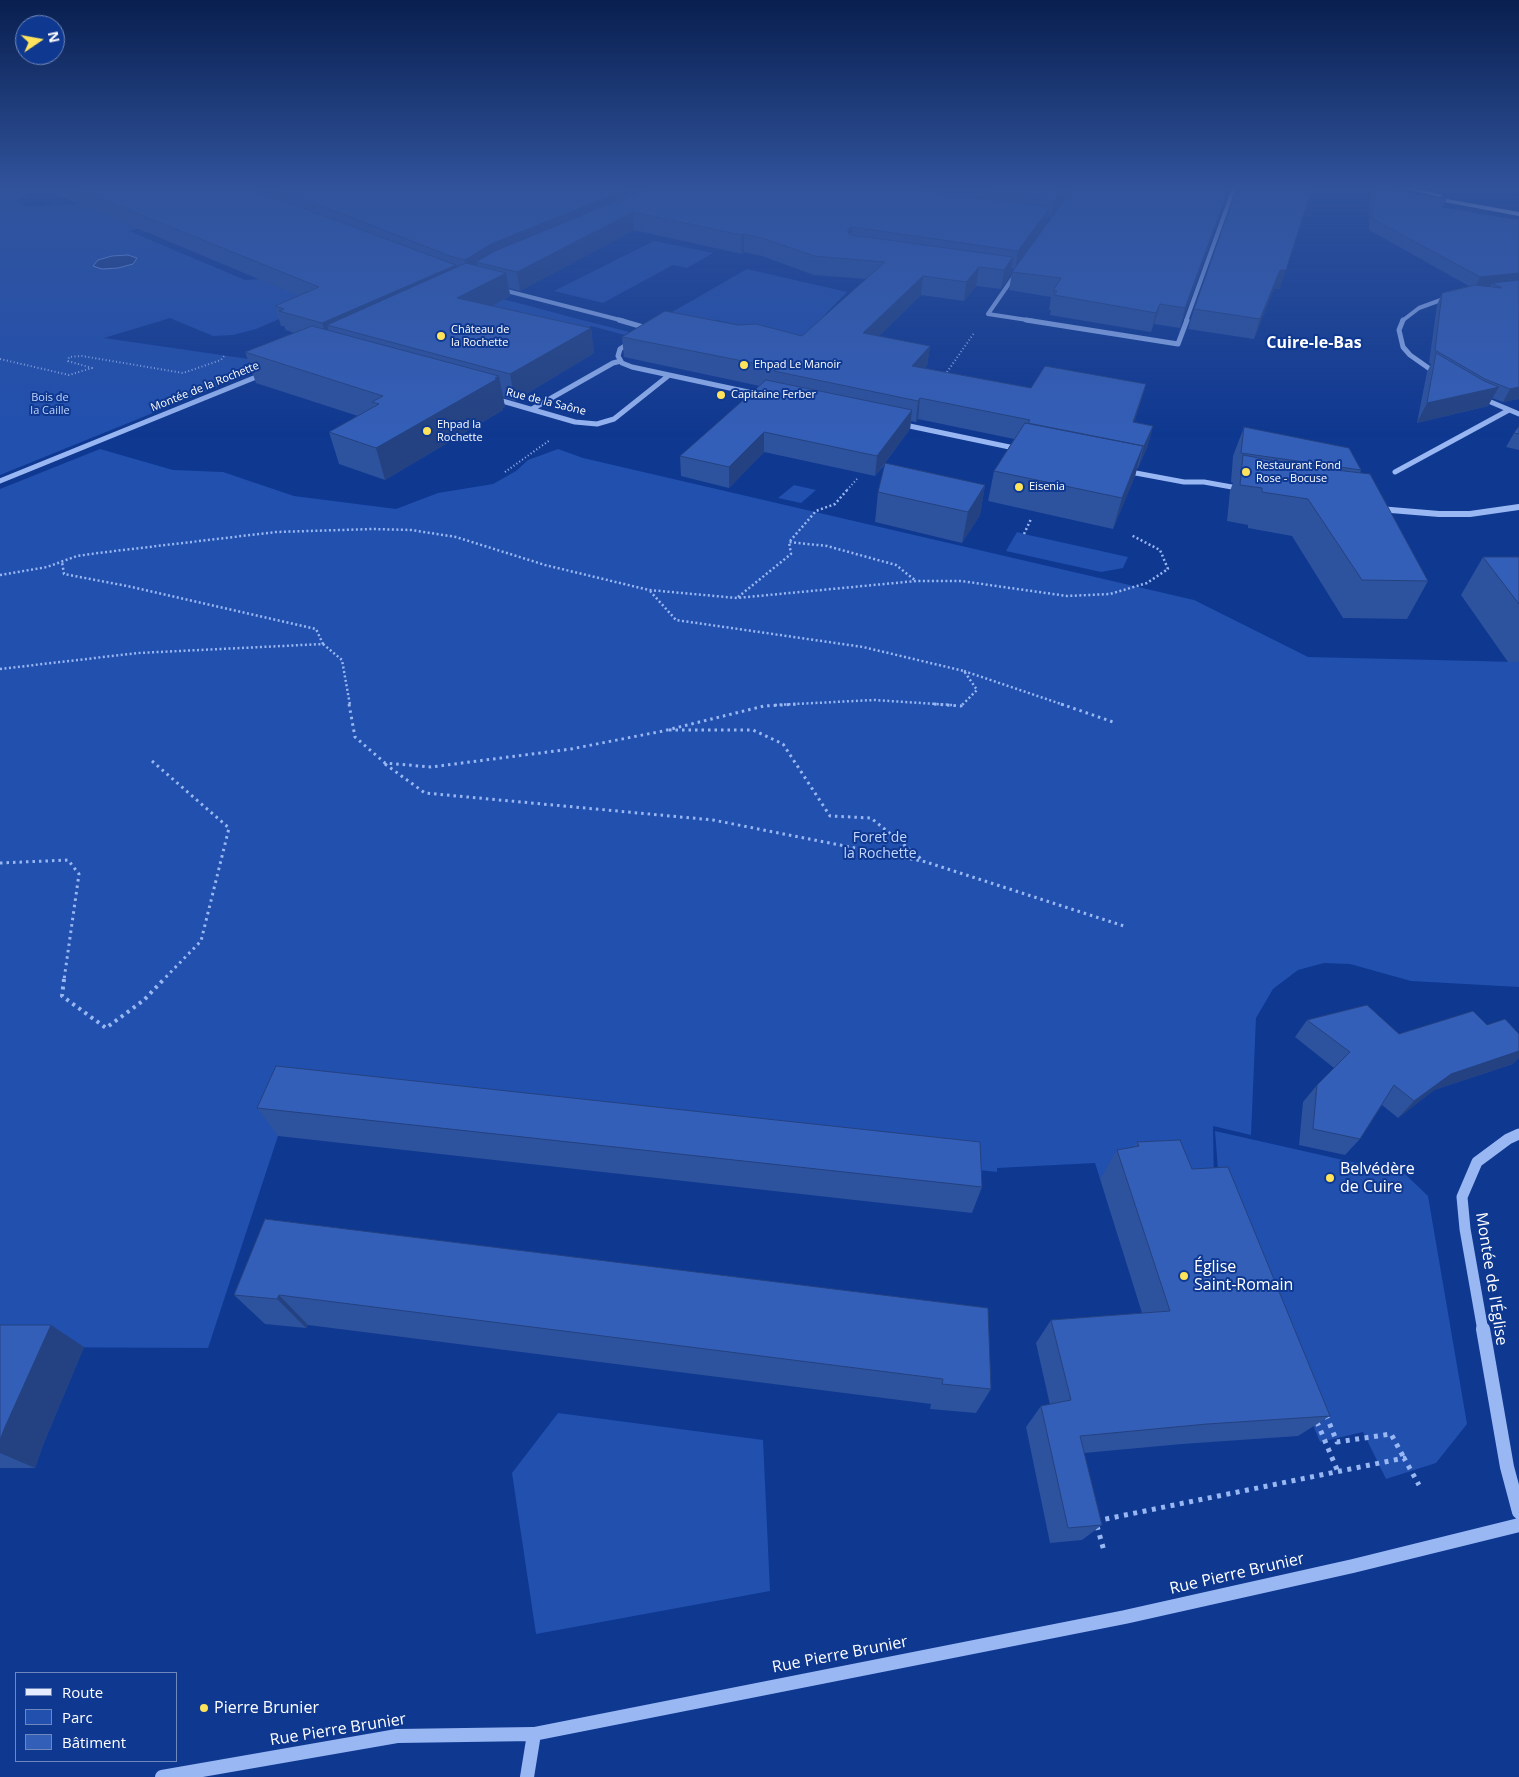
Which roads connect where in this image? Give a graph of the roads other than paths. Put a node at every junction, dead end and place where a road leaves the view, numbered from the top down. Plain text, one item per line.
1 (1204, 271) edge
2 (1011, 272) edge
3 (1017, 273) joint
4 (494, 287) edge
5 (1454, 296) edge
6 (621, 361) junction
7 (270, 372) edge
8 (668, 376) junction
9 (1445, 379) edge
10 (1470, 393) edge
11 (483, 396) edge
12 (768, 397) edge
13 (532, 409) junction
14 (1509, 410) junction
15 (1519, 414) edge
16 (894, 423) edge
17 (1029, 451) edge
18 (1116, 469) edge
19 (1395, 472) dead end
20 (0, 481) edge
21 (1250, 490) edge
22 (1519, 507) edge
23 (1375, 509) edge
24 (1519, 1134) edge
25 (1519, 1512) edge
26 (1519, 1525) edge
27 (534, 1734) junction
28 (162, 1777) edge
29 (527, 1777) edge

1 - 3 street
2 - 3 lane
4 - 6 street
5 - 9 street
6 - 8 street
6 - 13 lane
7 - 20 street, Montée de la Rochette
8 - 12 street
8 - 13 street, Rue de la Saône
10 - 14 street
11 - 13 street, Rue de la Saône
14 - 15 street
14 - 19 lane
16 - 17 street
18 - 21 street
22 - 23 street
24 - 25 street, Montée de l'Église
26 - 27 street, Rue Pierre Brunier
27 - 28 street, Rue Pierre Brunier
27 - 29 street

